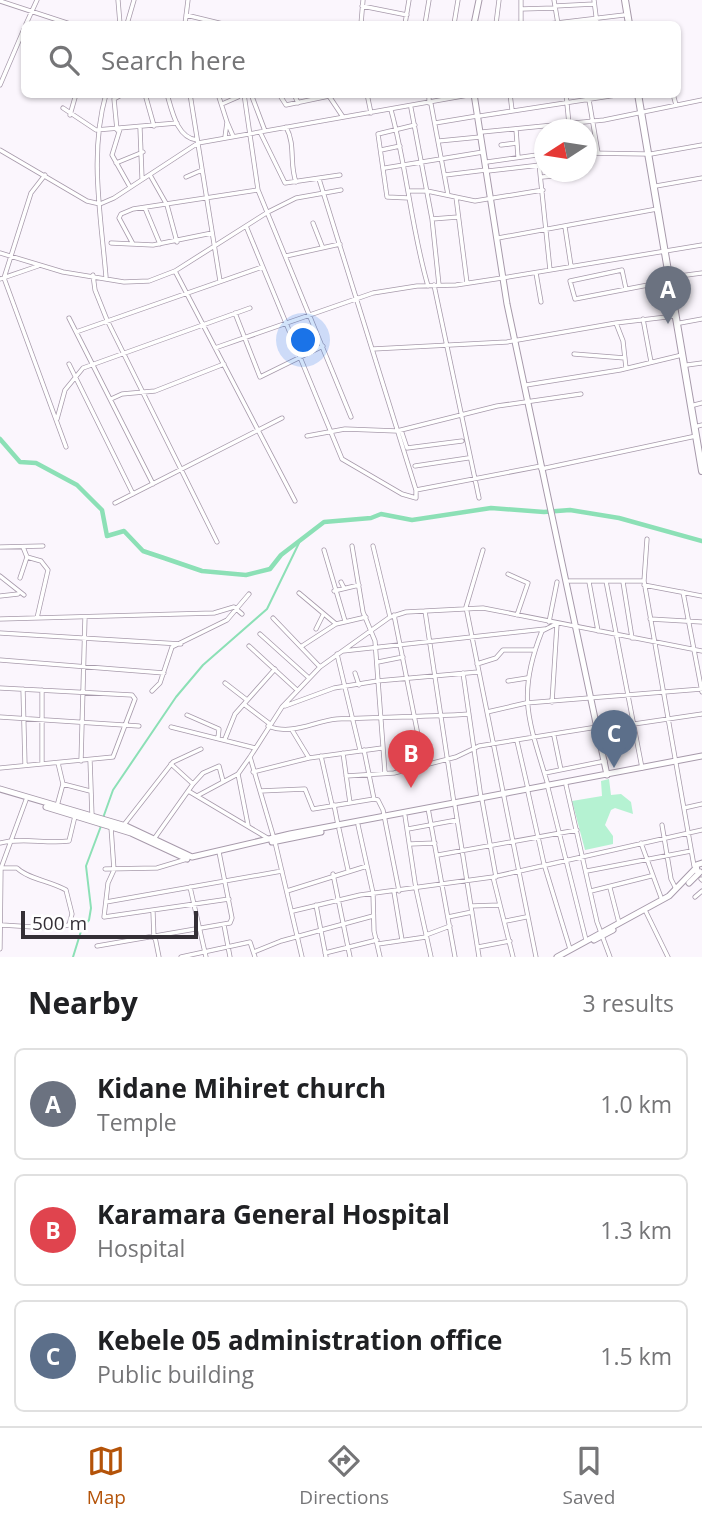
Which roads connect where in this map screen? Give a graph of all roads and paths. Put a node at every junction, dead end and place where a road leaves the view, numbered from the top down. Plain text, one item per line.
1 (37, 0) edge
2 (118, 0) edge
3 (134, 0) edge
4 (188, 0) edge
5 (363, 0) edge
6 (410, 0) edge
7 (429, 0) edge
8 (458, 0) edge
9 (480, 0) edge
10 (499, 0) edge
11 (521, 0) edge
12 (554, 0) edge
13 (623, 0) edge
14 (0, 1) edge
15 (594, 2) edge
16 (362, 6) junction
17 (555, 7) junction
18 (521, 9) junction
19 (32, 13) junction
20 (186, 15) junction
21 (407, 15) junction
22 (624, 15) junction
23 (28, 21) edge
24 (60, 21) edge
25 (120, 21) edge
26 (128, 21) edge
27 (185, 21) edge
28 (211, 21) edge
29 (361, 21) edge
30 (406, 21) edge
31 (426, 21) edge
32 (454, 21) edge
33 (476, 21) edge
34 (496, 21) edge
35 (521, 21) edge
36 (557, 21) edge
37 (596, 21) edge
38 (600, 21) edge
39 (626, 21) edge
40 (626, 21) edge
41 (21, 36) edge
42 (0, 85) edge
43 (75, 98) edge
44 (105, 98) edge
45 (146, 98) edge
46 (168, 98) edge
47 (191, 98) edge
48 (220, 98) edge
49 (236, 98) edge
50 (245, 98) edge
51 (252, 98) edge
52 (281, 98) edge
53 (296, 98) edge
54 (320, 98) edge
55 (330, 98) edge
56 (368, 98) edge
57 (429, 98) edge
58 (455, 98) edge
59 (476, 98) edge
60 (510, 98) edge
61 (566, 98) edge
62 (584, 98) edge
63 (588, 98) edge
64 (640, 98) edge
65 (674, 98) edge
66 (114, 99) joint
67 (702, 100) edge
68 (566, 102) junction
69 (298, 103) junction
70 (430, 103) junction
71 (103, 104) junction
72 (222, 104) junction
73 (676, 105) junction
74 (411, 107) junction
75 (63, 108) dead end
76 (391, 110) junction
77 (512, 111) junction
78 (642, 111) junction
79 (371, 113) junction
80 (70, 115) junction
81 (478, 116) junction
82 (343, 117) junction
83 (568, 119) edge
84 (593, 119) edge
85 (597, 120) edge
86 (228, 122) junction
87 (435, 122) junction
88 (177, 123) junction
89 (415, 125) junction
90 (154, 126) junction
91 (286, 127) junction
92 (140, 128) junction
93 (534, 128) edge
94 (396, 129) junction
95 (516, 129) junction
96 (96, 130) junction
97 (119, 130) junction
98 (262, 132) junction
99 (251, 134) junction
100 (481, 134) junction
101 (233, 136) junction
102 (225, 137) junction
103 (198, 141) junction
104 (439, 141) junction
105 (517, 143) junction
106 (501, 145) dead end
107 (702, 145) edge
108 (401, 146) junction
109 (597, 147) edge
110 (0, 150) edge
111 (381, 150) junction
112 (142, 152) junction
113 (483, 152) junction
114 (598, 153) joint
115 (649, 154) junction
116 (534, 155) edge
117 (518, 157) junction
118 (442, 158) junction
119 (423, 162) junction
120 (487, 162) junction
121 (116, 163) junction
122 (405, 165) junction
123 (534, 166) edge
124 (384, 168) junction
125 (202, 170) junction
126 (487, 171) junction
127 (45, 175) junction
128 (150, 175) junction
129 (340, 175) dead end
130 (445, 175) junction
131 (186, 177) dead end
132 (702, 178) edge
133 (319, 179) junction
134 (142, 180) junction
135 (296, 182) junction
136 (542, 182) edge
137 (656, 186) junction
138 (130, 187) junction
139 (258, 190) junction
140 (341, 190) dead end
141 (543, 190) junction
142 (409, 191) junction
143 (427, 191) junction
144 (324, 193) junction
145 (448, 195) junction
146 (456, 197) junction
147 (207, 198) junction
148 (409, 198) junction
149 (491, 199) junction
150 (100, 204) junction
151 (167, 205) junction
152 (145, 208) junction
153 (657, 209) junction
154 (268, 212) junction
155 (458, 217) junction
156 (432, 219) junction
157 (313, 223) dead end
158 (246, 226) junction
159 (565, 227) junction
160 (548, 230) junction
161 (212, 233) junction
162 (498, 238) junction
163 (177, 242) junction
164 (111, 243) dead end
165 (133, 244) junction
166 (160, 244) junction
167 (340, 244) junction
168 (702, 245) edge
169 (214, 246) junction
170 (322, 246) junction
171 (666, 252) junction
172 (0, 253) edge
173 (286, 256) junction
174 (10, 257) junction
175 (40, 265) junction
176 (571, 266) junction
177 (262, 267) junction
178 (550, 270) junction
179 (175, 271) junction
180 (536, 272) junction
181 (702, 273) edge
182 (93, 275) junction
183 (106, 276) junction
184 (2, 278) edge
185 (503, 278) junction
186 (671, 279) junction
187 (220, 281) junction
188 (467, 283) junction
189 (428, 285) junction
190 (436, 285) junction
191 (626, 289) junction
192 (186, 293) junction
193 (358, 299) junction
194 (541, 302) dead end
195 (250, 308) dead end
196 (235, 313) junction
197 (310, 314) junction
198 (675, 316) junction
199 (69, 318) dead end
200 (643, 319) junction
201 (702, 319) edge
202 (107, 320) junction
203 (285, 323) junction
204 (616, 323) junction
205 (680, 323) junction
206 (202, 324) junction
207 (76, 332) junction
208 (245, 337) junction
209 (516, 341) junction
210 (323, 346) junction
211 (215, 348) junction
212 (446, 348) junction
213 (375, 349) junction
214 (124, 353) junction
215 (574, 354) dead end
216 (682, 355) junction
217 (299, 357) junction
218 (625, 358) junction
219 (651, 362) junction
220 (92, 363) junction
221 (702, 363) edge
222 (69, 364) dead end
223 (224, 364) junction
224 (687, 365) junction
225 (626, 368) junction
226 (75, 374) junction
227 (526, 385) junction
228 (143, 391) junction
229 (581, 394) dead end
230 (111, 399) junction
231 (528, 403) junction
232 (698, 404) edge
233 (462, 416) junction
234 (351, 417) dead end
235 (282, 418) dead end
236 (56, 421) junction
237 (698, 426) edge
238 (260, 430) junction
239 (330, 430) junction
240 (399, 431) junction
241 (307, 436) dead end
242 (696, 436) junction
243 (462, 441) dead end
244 (66, 447) dead end
245 (702, 449) edge
246 (469, 458) junction
247 (415, 466) dead end
248 (542, 468) junction
249 (182, 470) junction
250 (702, 471) edge
251 (473, 478) junction
252 (153, 484) junction
253 (416, 490) junction
254 (133, 494) junction
255 (479, 498) dead end
256 (295, 501) dead end
257 (116, 503) dead end
258 (556, 527) junction
259 (647, 539) dead end
260 (217, 542) dead end
261 (352, 546) dead end
262 (373, 546) dead end
263 (0, 547) edge
264 (23, 547) junction
265 (43, 547) dead end
266 (324, 550) dead end
267 (483, 550) dead end
268 (27, 557) junction
269 (508, 575) dead end
270 (0, 576) edge
271 (20, 578) dead end
272 (569, 581) junction
273 (589, 581) junction
274 (606, 581) junction
275 (623, 581) junction
276 (341, 582) dead end
277 (557, 582) dead end
278 (644, 583) junction
279 (359, 585) junction
280 (344, 588) junction
281 (334, 591) junction
282 (683, 592) junction
283 (299, 593) dead end
284 (249, 594) dead end
285 (0, 596) edge
286 (702, 596) edge
287 (466, 607) junction
288 (236, 608) junction
289 (425, 611) junction
290 (242, 614) dead end
291 (323, 615) junction
292 (517, 615) junction
293 (392, 616) junction
294 (85, 617) junction
295 (366, 617) junction
296 (37, 618) junction
297 (272, 618) dead end
298 (0, 619) edge
299 (650, 619) junction
300 (345, 621) junction
301 (688, 621) junction
302 (549, 622) junction
303 (702, 622) edge
304 (336, 624) junction
305 (557, 624) junction
306 (577, 626) junction
307 (316, 629) dead end
308 (545, 629) junction
309 (373, 630) junction
310 (598, 631) junction
311 (0, 632) edge
312 (260, 634) dead end
313 (616, 635) junction
314 (471, 636) junction
315 (632, 638) junction
316 (85, 639) junction
317 (430, 642) junction
318 (653, 643) junction
319 (181, 644) junction
320 (249, 646) dead end
321 (302, 646) junction
322 (401, 646) junction
323 (376, 647) junction
324 (534, 650) junction
325 (695, 650) junction
326 (702, 651) edge
327 (339, 653) junction
328 (403, 657) junction
329 (0, 660) edge
330 (378, 662) junction
331 (477, 664) junction
332 (84, 666) junction
333 (320, 667) junction
334 (275, 668) junction
335 (478, 672) junction
336 (164, 673) junction
337 (355, 673) dead end
338 (463, 673) junction
339 (434, 676) junction
340 (309, 678) junction
341 (527, 678) junction
342 (408, 679) junction
343 (377, 681) junction
344 (508, 681) dead end
345 (225, 683) dead end
346 (359, 685) junction
347 (345, 687) junction
348 (0, 688) edge
349 (23, 689) junction
350 (41, 690) junction
351 (702, 690) edge
352 (152, 691) dead end
353 (297, 691) junction
354 (82, 692) junction
355 (663, 693) junction
356 (627, 696) junction
357 (592, 698) junction
358 (552, 702) junction
359 (246, 703) junction
360 (526, 703) junction
361 (282, 707) junction
362 (487, 712) junction
363 (468, 714) junction
364 (702, 714) edge
365 (187, 715) dead end
366 (440, 716) junction
367 (0, 717) edge
368 (23, 719) junction
369 (40, 719) junction
370 (380, 719) junction
371 (414, 719) junction
372 (668, 719) junction
373 (352, 720) junction
374 (81, 722) junction
375 (633, 722) junction
376 (126, 724) junction
377 (269, 725) junction
378 (139, 726) dead end
379 (171, 727) dead end
380 (599, 728) junction
381 (291, 730) junction
382 (554, 736) junction
383 (218, 738) junction
384 (225, 739) junction
385 (535, 739) junction
386 (517, 741) junction
387 (493, 744) junction
388 (473, 747) junction
389 (255, 748) junction
390 (382, 748) junction
391 (201, 749) dead end
392 (362, 750) junction
393 (343, 752) junction
394 (321, 756) junction
395 (250, 757) junction
396 (309, 758) junction
397 (702, 758) edge
398 (90, 760) junction
399 (447, 760) junction
400 (81, 761) junction
401 (605, 761) junction
402 (58, 763) junction
403 (677, 763) junction
404 (42, 764) junction
405 (171, 764) junction
406 (25, 765) junction
407 (424, 765) junction
408 (0, 768) edge
409 (642, 768) junction
410 (561, 770) junction
411 (253, 772) junction
412 (544, 773) junction
413 (238, 774) junction
414 (370, 774) junction
415 (385, 774) junction
416 (609, 775) junction
417 (346, 776) junction
418 (223, 781) junction
419 (63, 784) junction
420 (193, 784) junction
421 (566, 785) junction
422 (548, 787) junction
423 (0, 791) edge
424 (90, 791) junction
425 (260, 791) junction
426 (528, 791) junction
427 (190, 792) junction
428 (504, 795) junction
429 (197, 796) junction
430 (374, 799) junction
431 (482, 799) junction
432 (26, 800) junction
433 (350, 803) junction
434 (455, 804) junction
435 (702, 804) edge
436 (333, 805) junction
437 (57, 806) junction
438 (684, 807) junction
439 (428, 809) junction
440 (75, 816) junction
441 (405, 816) junction
442 (93, 818) junction
443 (384, 818) junction
444 (457, 820) junction
445 (431, 824) junction
446 (110, 825) junction
447 (123, 825) junction
448 (248, 825) junction
449 (358, 825) junction
450 (662, 825) dead end
451 (338, 827) junction
452 (408, 829) junction
453 (577, 830) junction
454 (702, 830) edge
455 (558, 833) junction
456 (688, 833) junction
457 (539, 836) junction
458 (664, 838) junction
459 (14, 839) junction
460 (272, 840) junction
461 (513, 840) junction
462 (152, 841) junction
463 (0, 843) edge
464 (435, 843) junction
465 (641, 843) junction
466 (410, 844) junction
467 (490, 844) junction
468 (462, 849) junction
469 (219, 853) junction
470 (691, 853) junction
471 (438, 855) junction
472 (583, 855) junction
473 (668, 855) junction
474 (187, 859) junction
475 (565, 859) junction
476 (646, 860) junction
477 (544, 864) junction
478 (367, 866) junction
479 (1, 868) edge
480 (105, 869) dead end
481 (114, 870) junction
482 (348, 870) junction
483 (520, 870) junction
484 (700, 870) edge
485 (282, 871) junction
486 (586, 871) junction
487 (333, 874) junction
488 (651, 876) junction
489 (495, 877) junction
490 (225, 881) junction
491 (467, 882) junction
492 (190, 886) junction
493 (443, 886) junction
494 (609, 887) junction
495 (416, 889) junction
496 (677, 890) junction
497 (287, 891) junction
498 (591, 891) junction
499 (702, 891) edge
500 (396, 892) junction
501 (373, 893) junction
502 (695, 897) dead end
503 (229, 899) junction
504 (339, 900) junction
505 (662, 900) junction
506 (106, 902) junction
507 (194, 905) junction
508 (316, 905) junction
509 (501, 905) junction
510 (471, 909) junction
511 (153, 911) junction
512 (293, 911) junction
513 (646, 912) junction
514 (373, 916) junction
515 (448, 917) junction
516 (526, 917) junction
517 (506, 921) junction
518 (619, 923) junction
519 (224, 924) junction
520 (2, 925) junction
521 (343, 925) junction
522 (450, 926) junction
523 (200, 929) junction
524 (321, 931) junction
525 (601, 934) junction
526 (426, 936) junction
527 (155, 938) junction
528 (298, 938) junction
529 (402, 940) junction
530 (586, 940) junction
531 (510, 941) junction
532 (377, 942) junction
533 (97, 946) dead end
534 (228, 946) junction
535 (478, 947) junction
536 (0, 948) edge
537 (348, 948) junction
538 (570, 949) junction
539 (205, 955) edge
540 (254, 955) edge
541 (326, 955) edge
542 (159, 957) edge
543 (181, 957) edge
544 (230, 957) edge
545 (302, 957) edge
546 (317, 957) edge
547 (350, 957) edge
548 (380, 957) edge
549 (431, 957) edge
550 (455, 957) edge
551 (479, 957) edge
552 (513, 957) edge
553 (536, 957) edge
554 (557, 957) edge
555 (563, 957) edge
556 (610, 957) edge
557 (668, 957) edge

1 - 19 street
2 - 25 street
3 - 26 street
4 - 20 street
5 - 16 street
6 - 21 street
7 - 31 street
8 - 32 street
9 - 33 main road
10 - 34 street
11 - 18 street
12 - 17 street
13 - 22 highway
13 - 39 highway
14 - 19 street
15 - 17 street
15 - 37 street
16 - 21 street
16 - 29 street
17 - 18 street
17 - 36 street
18 - 35 street
19 - 23 street
19 - 24 street
20 - 27 street
20 - 28 street
21 - 30 street
22 - 38 street
22 - 40 highway
41 - 42 street
43 - 80 street
44 - 71 street
45 - 90 street
46 - 88 street
47 - 103 street
48 - 72 street
49 - 72 street
50 - 99 street
51 - 98 street
52 - 69 street
53 - 69 street
54 - 69 street
55 - 82 street
56 - 79 street
57 - 70 street
58 - 70 street
59 - 81 main road
60 - 77 street
61 - 68 street
62 - 68 street
63 - 84 street
64 - 78 highway
65 - 73 street
66 - 71 street
66 - 97 street
67 - 73 street
68 - 77 street
68 - 83 street
70 - 74 street
70 - 87 street
71 - 96 street
72 - 86 street
73 - 78 street
74 - 76 street
74 - 89 street
75 - 80 street
76 - 79 street
76 - 94 street
77 - 81 street
78 - 85 street
78 - 115 highway
79 - 82 street
80 - 96 street
81 - 87 street
81 - 100 main road
82 - 91 street
86 - 101 street
86 - 102 street
87 - 104 street
88 - 90 street
88 - 103 street
89 - 94 street
89 - 119 street
90 - 92 street
91 - 98 street
91 - 135 street
92 - 97 street
92 - 112 street
93 - 95 street
94 - 108 street
94 - 111 street
95 - 100 street
95 - 105 street
96 - 97 street
96 - 150 street
97 - 121 street
98 - 99 street
98 - 135 street
99 - 101 street
99 - 139 street
100 - 104 street
100 - 113 main road
100 - 120 main road
101 - 102 street
102 - 103 street
103 - 125 street
103 - 128 street
104 - 118 street
105 - 106 street
105 - 117 street
107 - 115 street
108 - 111 street
108 - 122 street
109 - 114 street
110 - 127 street
111 - 124 street
112 - 121 street
112 - 134 street
113 - 118 street
113 - 126 main road
114 - 115 street
115 - 137 highway
115 - 153 highway
116 - 117 street
117 - 120 street
118 - 119 street
118 - 130 street
119 - 122 street
119 - 143 street
120 - 126 main road
121 - 138 street
122 - 124 street
122 - 142 street
123 - 126 street
124 - 148 street
125 - 131 street
125 - 147 street
126 - 130 street
126 - 149 main road
127 - 150 street
127 - 174 street
128 - 134 street
128 - 151 street
129 - 133 street
130 - 145 street
132 - 137 street
133 - 135 street
133 - 144 street
134 - 138 street
136 - 141 street
137 - 171 highway
138 - 150 street
139 - 147 street
139 - 154 street
140 - 144 street
141 - 149 street
141 - 160 street
142 - 143 street
142 - 148 street
143 - 145 street
143 - 156 street
144 - 154 street
144 - 167 street
145 - 146 street
146 - 149 street
146 - 155 street
147 - 151 street
147 - 161 street
148 - 189 street
149 - 162 main road
149 - 185 main road
150 - 183 street
151 - 152 street
151 - 163 street
152 - 165 street
152 - 166 street
153 - 159 street
153 - 171 highway
154 - 158 street
154 - 173 street
155 - 156 street
155 - 188 street
156 - 190 street
157 - 170 street
158 - 169 street
158 - 177 street
159 - 160 street
159 - 176 street
160 - 162 street
160 - 178 street
161 - 163 street
161 - 169 street
162 - 185 main road
163 - 166 street
164 - 165 street
165 - 166 street
167 - 170 street
167 - 193 street
168 - 171 street
169 - 179 street
169 - 187 street
170 - 173 street
171 - 176 street
171 - 186 highway
172 - 174 street
173 - 197 street
174 - 175 street
174 - 184 street
175 - 182 street
175 - 184 street
176 - 178 street
177 - 187 street
177 - 203 street
178 - 180 street
179 - 183 street
179 - 192 street
180 - 185 street
180 - 194 street
181 - 186 street
182 - 183 street
182 - 202 street
184 - 236 street
185 - 188 street
185 - 209 main road
186 - 191 street
186 - 198 highway
186 - 205 highway
187 - 192 street
188 - 190 street
189 - 190 street
189 - 193 street
190 - 212 street
191 - 191 street
192 - 202 street
192 - 206 street
193 - 197 street
193 - 213 street
195 - 196 street
196 - 206 street
196 - 208 street
197 - 203 street
197 - 210 street
198 - 200 street
198 - 216 highway
199 - 207 street
200 - 204 street
200 - 219 street
201 - 205 street
202 - 207 street
202 - 214 street
203 - 208 street
203 - 217 street
204 - 209 street
204 - 218 street
205 - 224 highway
206 - 211 street
206 - 214 street
207 - 220 street
208 - 211 street
208 - 217 street
209 - 212 street
209 - 227 main road
209 - 231 main road
210 - 217 street
210 - 234 street
211 - 223 street
212 - 213 street
212 - 233 street
213 - 240 street
214 - 220 street
214 - 228 street
215 - 218 street
216 - 219 street
216 - 237 highway
217 - 239 street
218 - 225 street
219 - 225 street
220 - 226 street
220 - 230 street
221 - 224 street
222 - 226 street
223 - 228 street
223 - 238 street
224 - 232 highway
225 - 227 street
226 - 236 street
226 - 254 street
227 - 231 main road
228 - 230 street
228 - 249 street
229 - 231 street
230 - 252 street
231 - 233 street
231 - 248 main road
232 - 237 highway
233 - 240 street
233 - 246 street
235 - 238 street
236 - 244 street
237 - 242 highway
237 - 245 highway
238 - 249 street
238 - 256 street
239 - 240 street
239 - 241 street
239 - 253 street
240 - 243 street
240 - 253 street
242 - 248 street
242 - 250 highway
246 - 247 street
246 - 251 street
248 - 251 street
248 - 258 main road
249 - 252 street
249 - 260 street
251 - 253 street
251 - 255 street
252 - 254 street
254 - 257 street
258 - 272 main road
258 - 306 main road
259 - 278 street
261 - 279 street
262 - 293 street
263 - 264 street
264 - 265 street
264 - 268 street
266 - 281 street
267 - 287 street
268 - 271 street
268 - 296 street
269 - 292 street
270 - 285 street
272 - 273 street
272 - 306 main road
273 - 274 street
273 - 310 street
274 - 275 street
274 - 313 street
275 - 278 street
275 - 315 street
276 - 280 street
277 - 302 street
278 - 282 street
278 - 299 street
279 - 280 street
279 - 295 street
280 - 281 street
281 - 300 street
282 - 286 street
282 - 301 street
283 - 291 street
284 - 288 street
287 - 289 street
287 - 292 street
287 - 314 street
288 - 290 street
288 - 294 street
288 - 319 street
289 - 293 street
289 - 317 street
291 - 304 street
291 - 307 street
292 - 302 street
293 - 309 street
293 - 322 street
294 - 296 street
294 - 316 street
295 - 300 street
295 - 309 street
296 - 298 street
297 - 321 street
299 - 301 street
299 - 318 street
300 - 304 street
301 - 303 street
301 - 325 street
302 - 305 street
304 - 321 street
305 - 306 street
305 - 308 street
305 - 358 street
306 - 310 street
306 - 357 main road
308 - 314 street
308 - 324 street
309 - 323 street
309 - 327 street
310 - 313 street
311 - 316 street
312 - 340 street
313 - 315 street
313 - 356 street
314 - 317 street
314 - 331 street
315 - 318 street
316 - 319 street
316 - 332 street
317 - 322 street
317 - 339 street
318 - 325 street
318 - 355 street
319 - 336 street
320 - 334 street
321 - 333 street
322 - 323 street
322 - 328 street
323 - 327 street
323 - 330 street
324 - 331 street
324 - 341 street
325 - 326 street
325 - 351 street
327 - 333 street
327 - 347 street
328 - 330 street
328 - 342 street
329 - 332 street
330 - 343 street
331 - 335 street
332 - 336 street
332 - 354 street
333 - 340 street
334 - 353 street
334 - 359 street
335 - 338 street
335 - 362 street
336 - 352 street
337 - 346 street
338 - 339 street
338 - 363 street
339 - 342 street
339 - 366 street
340 - 353 street
341 - 344 street
341 - 360 street
342 - 343 street
342 - 371 street
343 - 346 street
343 - 370 street
345 - 359 street
346 - 347 street
347 - 361 street
347 - 373 street
348 - 349 street
349 - 350 street
349 - 368 street
350 - 354 street
350 - 369 street
351 - 355 street
353 - 361 street
354 - 374 street
354 - 376 street
355 - 356 street
355 - 372 street
356 - 357 street
356 - 375 street
357 - 358 street
357 - 380 main road
358 - 360 street
359 - 377 street
359 - 384 street
360 - 362 street
360 - 385 street
361 - 377 street
362 - 387 street
363 - 366 street
363 - 388 street
364 - 372 street
365 - 383 street
366 - 371 street
366 - 399 street
367 - 368 street
368 - 369 street
368 - 406 street
369 - 374 street
369 - 404 street
370 - 371 street
370 - 373 street
370 - 390 street
371 - 407 street
372 - 375 street
372 - 403 street
373 - 381 street
373 - 392 street
374 - 376 street
374 - 400 street
375 - 380 street
375 - 409 street
376 - 378 street
376 - 398 street
377 - 381 street
377 - 389 street
379 - 383 street
380 - 382 street
380 - 401 main road
380 - 416 main road
381 - 396 street
382 - 385 street
382 - 410 street
383 - 384 street
384 - 389 street
385 - 386 street
385 - 412 street
386 - 387 street
386 - 426 street
387 - 388 street
387 - 428 street
388 - 399 street
388 - 431 street
389 - 395 street
390 - 392 street
390 - 415 street
391 - 405 street
392 - 393 street
392 - 414 street
393 - 394 street
393 - 417 street
394 - 396 street
394 - 436 street
395 - 411 street
395 - 413 street
396 - 411 street
397 - 403 main road
398 - 400 street
398 - 424 street
399 - 407 street
399 - 434 street
400 - 402 street
401 - 410 street
401 - 416 main road
402 - 404 street
402 - 419 street
403 - 409 main road
403 - 416 main road
403 - 438 street
404 - 406 street
405 - 420 street
405 - 447 street
406 - 408 street
407 - 415 street
409 - 416 main road
410 - 412 street
411 - 425 street
412 - 422 street
413 - 418 street
413 - 448 street
414 - 415 street
414 - 417 street
414 - 430 street
416 - 421 main road
416 - 422 main road
417 - 433 street
418 - 420 street
418 - 429 street
419 - 424 street
419 - 437 street
420 - 427 street
421 - 422 main road
421 - 453 street
422 - 426 main road
422 - 455 street
423 - 432 main road
423 - 437 main road
424 - 442 street
425 - 436 street
425 - 460 street
426 - 428 main road
426 - 457 street
427 - 429 street
427 - 462 street
428 - 431 main road
428 - 461 street
429 - 448 street
430 - 433 street
430 - 443 street
431 - 434 main road
431 - 467 street
432 - 440 main road
432 - 459 street
433 - 436 street
434 - 439 main road
434 - 444 street
435 - 438 street
436 - 451 street
437 - 442 main road
438 - 456 street
439 - 441 main road
439 - 443 main road
439 - 445 street
440 - 442 main road
440 - 459 street
441 - 443 main road
441 - 452 street
442 - 446 main road
443 - 449 main road
443 - 451 main road
443 - 500 street
444 - 445 street
444 - 468 street
445 - 452 street
445 - 464 street
446 - 447 main road
446 - 462 main road
446 - 481 street
447 - 462 main road
448 - 460 street
449 - 451 main road
449 - 478 street
450 - 458 street
451 - 460 main road
451 - 482 street
452 - 466 street
453 - 455 street
453 - 472 street
454 - 456 street
455 - 457 street
455 - 475 street
456 - 458 street
456 - 470 street
457 - 461 street
457 - 477 street
458 - 465 street
458 - 473 street
459 - 463 street
459 - 479 street
460 - 469 main road
460 - 485 street
461 - 467 street
461 - 483 street
462 - 469 main road
462 - 474 main road
464 - 466 street
464 - 471 street
465 - 472 street
465 - 476 street
466 - 495 street
467 - 468 street
467 - 489 street
468 - 471 street
468 - 491 street
469 - 474 main road
469 - 490 street
470 - 473 street
470 - 484 street
471 - 493 street
472 - 475 street
472 - 486 street
473 - 476 street
473 - 496 street
474 - 481 street
475 - 477 street
475 - 530 street
476 - 486 street
476 - 488 street
477 - 483 street
477 - 538 street
478 - 482 street
478 - 501 street
479 - 520 street
479 - 520 street
480 - 481 street
481 - 506 street
482 - 487 street
483 - 489 street
483 - 516 street
484 - 496 main road
484 - 513 main road
485 - 490 street
485 - 497 street
486 - 498 street
487 - 497 street
487 - 504 street
488 - 494 street
488 - 505 street
489 - 491 street
489 - 509 street
490 - 492 street
490 - 503 street
491 - 493 street
491 - 510 street
492 - 506 street
492 - 507 street
493 - 495 street
493 - 515 street
494 - 498 street
494 - 518 street
495 - 500 street
495 - 526 street
496 - 505 main road
497 - 512 street
498 - 525 street
499 - 502 street
500 - 501 street
500 - 529 street
501 - 504 street
501 - 514 street
503 - 507 street
503 - 519 street
504 - 508 street
504 - 521 street
505 - 518 main road
506 - 511 street
507 - 511 street
507 - 523 street
508 - 512 street
508 - 524 street
509 - 510 street
509 - 517 street
510 - 515 street
510 - 535 street
511 - 527 street
512 - 528 street
513 - 525 main road
513 - 557 street
514 - 521 street
514 - 532 street
515 - 522 street
516 - 517 street
516 - 553 street
517 - 531 street
518 - 525 main road
519 - 523 street
519 - 534 street
520 - 536 street
521 - 524 street
521 - 537 street
522 - 526 street
522 - 550 street
523 - 527 street
523 - 539 street
524 - 528 street
524 - 541 street
525 - 530 main road
525 - 555 main road
525 - 556 street
526 - 529 street
526 - 549 street
527 - 533 street
527 - 542 street
528 - 540 street
528 - 545 street
529 - 532 street
530 - 538 main road
531 - 535 street
531 - 552 street
532 - 537 street
532 - 548 street
534 - 539 street
534 - 540 street
534 - 544 street
535 - 551 street
537 - 541 street
537 - 547 street
538 - 554 main road
539 - 543 street
541 - 546 street

